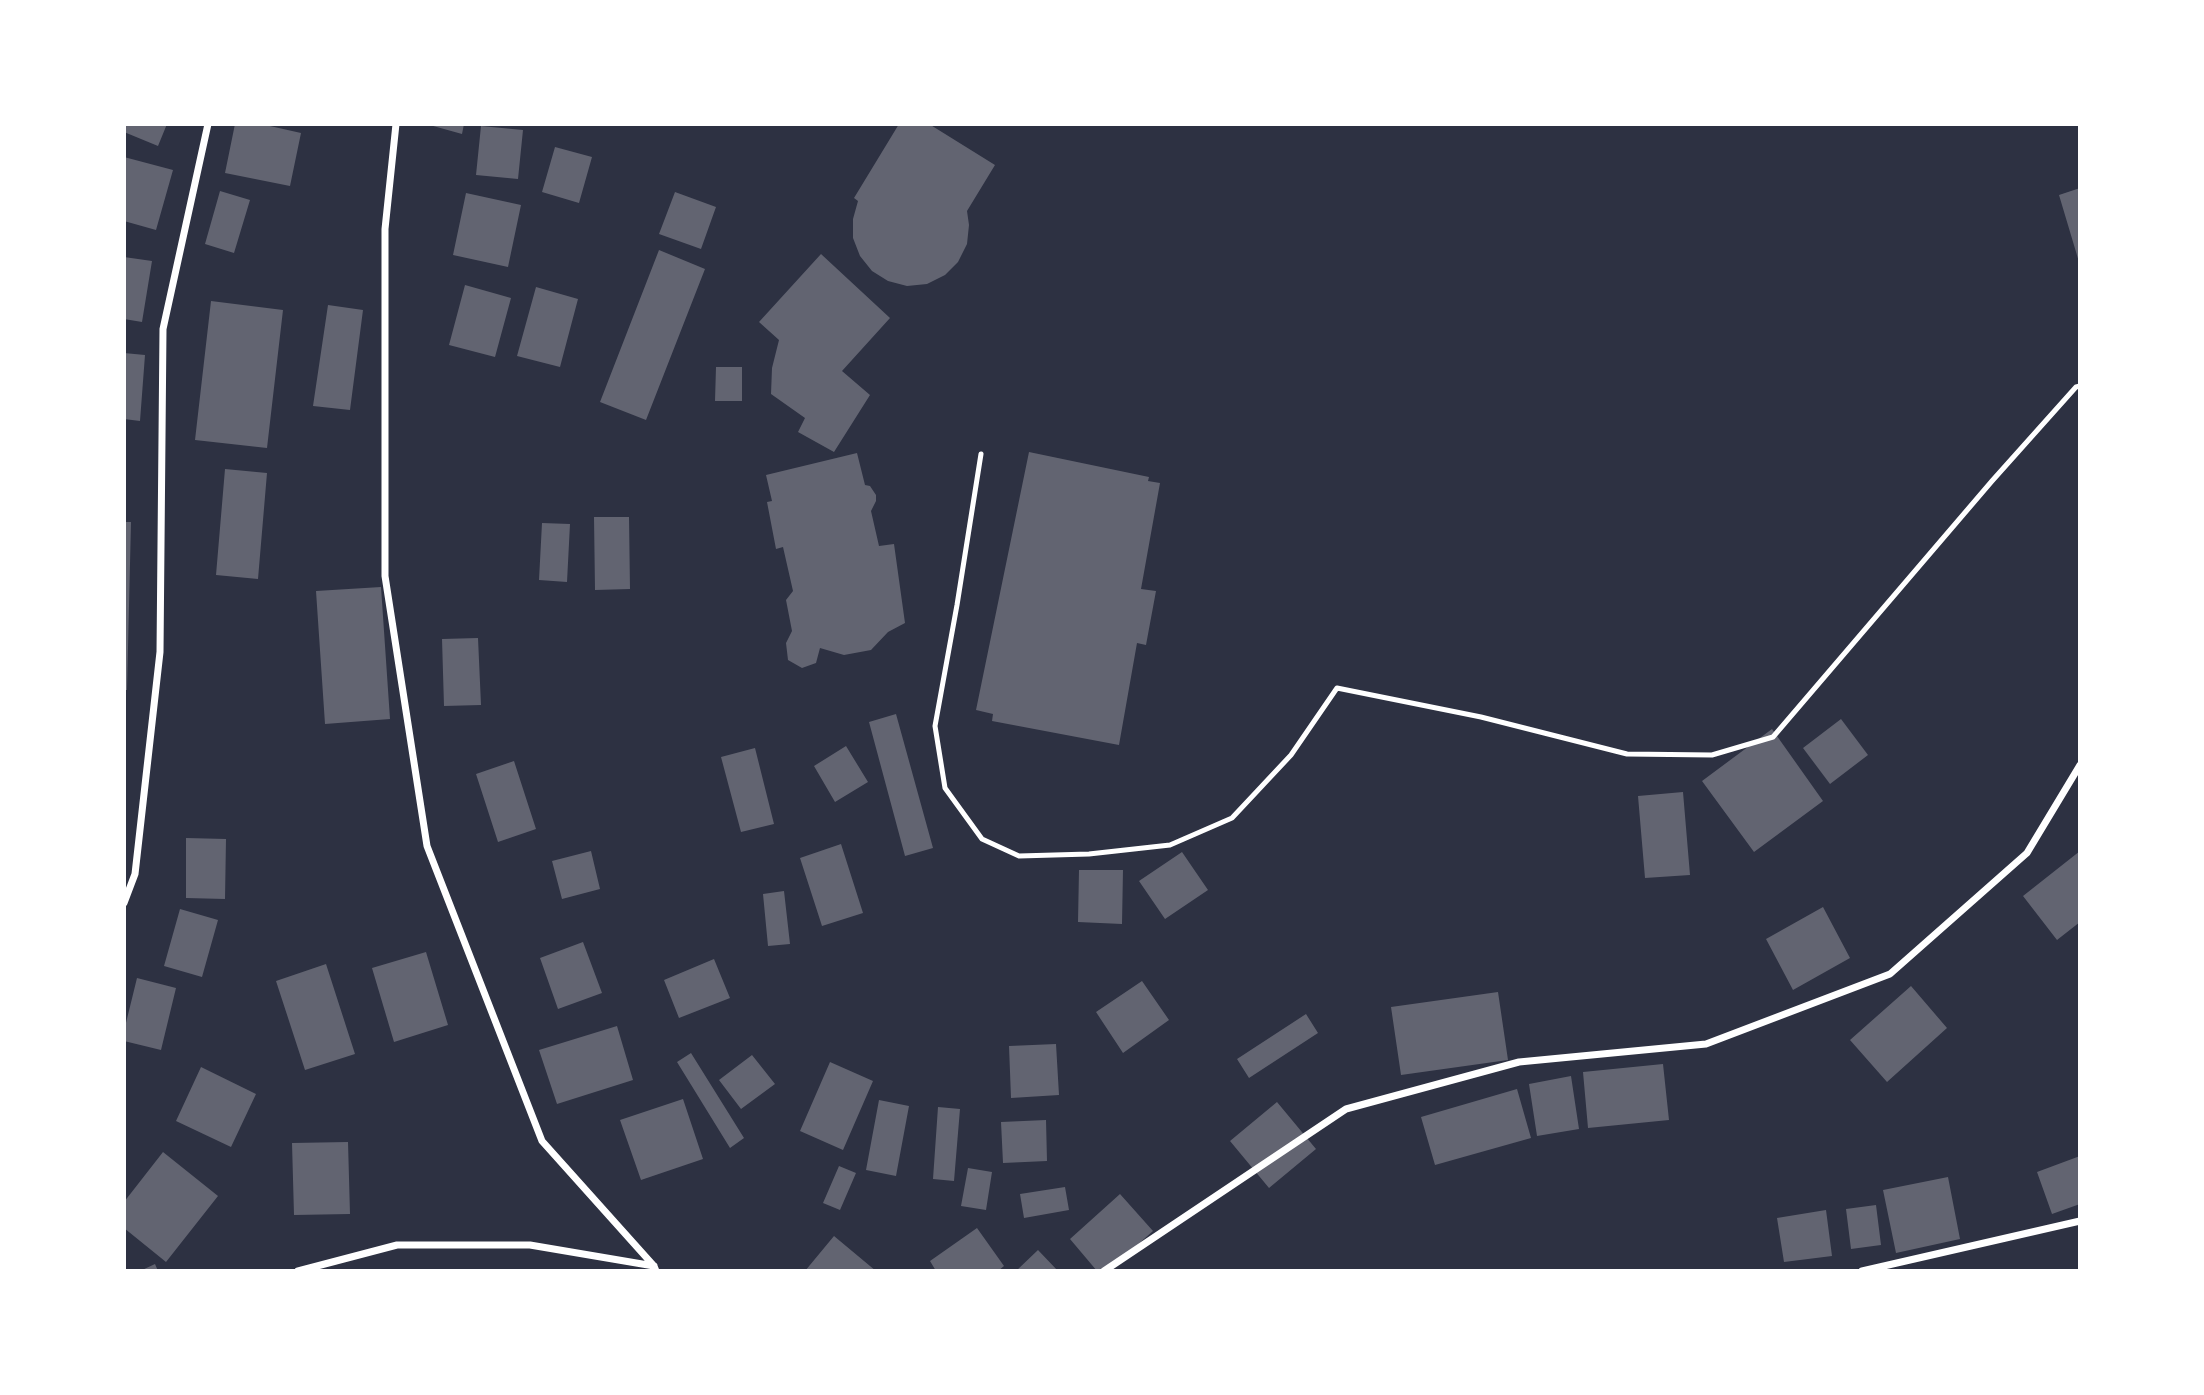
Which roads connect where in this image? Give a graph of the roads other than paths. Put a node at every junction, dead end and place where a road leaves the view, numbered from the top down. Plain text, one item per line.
1 (208, 124) edge
2 (396, 124) edge
3 (2080, 386) edge
4 (981, 454) dead end
5 (2080, 765) edge
6 (124, 903) edge
7 (2080, 1222) edge
8 (655, 1268) edge
9 (298, 1271) edge
10 (1104, 1271) edge
11 (1862, 1271) edge

1 - 6 street
2 - 8 street
3 - 4 lane
5 - 10 street
7 - 11 street
8 - 9 street

